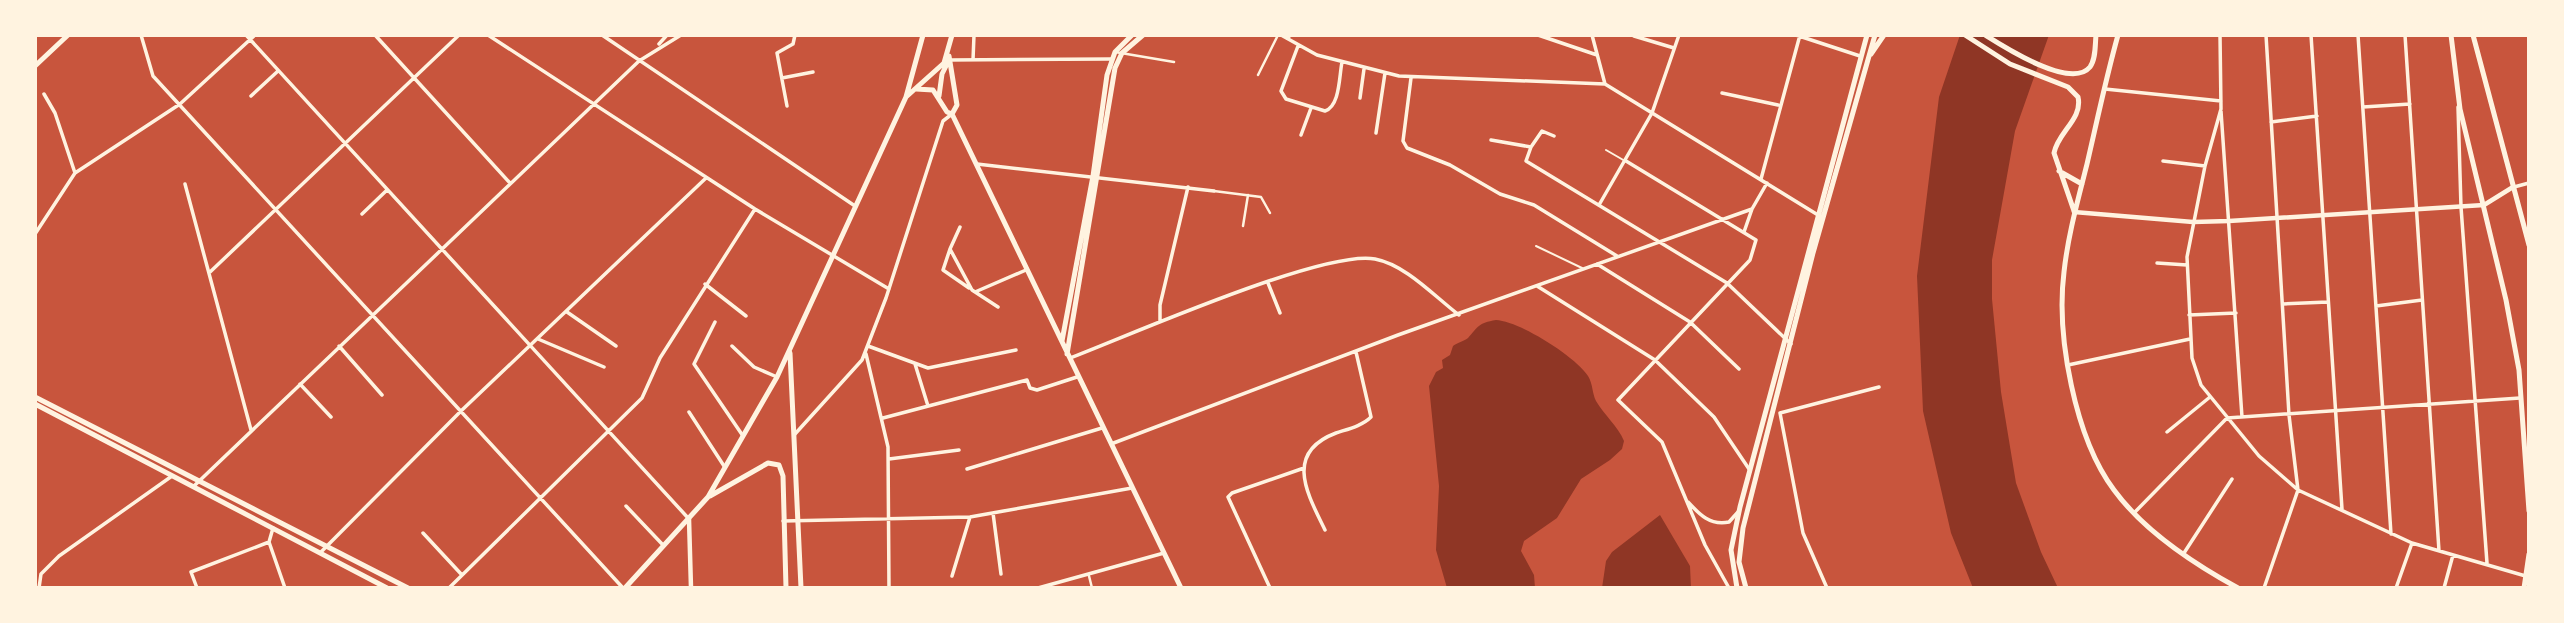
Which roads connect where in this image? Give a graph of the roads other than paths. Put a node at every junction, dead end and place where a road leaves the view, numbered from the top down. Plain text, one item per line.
1 (68, 35) edge
2 (141, 35) edge
3 (246, 35) edge
4 (256, 35) edge
5 (375, 35) edge
6 (459, 35) edge
7 (488, 35) edge
8 (601, 35) edge
9 (667, 35) edge
10 (681, 35) edge
11 (795, 35) edge
12 (923, 35) edge
13 (951, 35) edge
14 (974, 35) edge
15 (1132, 35) edge
16 (1143, 35) edge
17 (1279, 35) edge
18 (1292, 35) edge
19 (1538, 35) edge
20 (1592, 35) edge
21 (1679, 35) edge
22 (1799, 35) edge
23 (1867, 35) edge
24 (1875, 35) edge
25 (1884, 35) edge
26 (1965, 35) edge
27 (1985, 35) edge
28 (2096, 35) edge
29 (2118, 35) edge
30 (2220, 35) edge
31 (2266, 35) edge
32 (2311, 35) edge
33 (2358, 35) edge
34 (2406, 35) edge
35 (2451, 35) edge
36 (2473, 35) edge
37 (1634, 36) edge
38 (1286, 39) junction
39 (250, 40) junction
40 (1298, 46) junction
41 (655, 48) junction
42 (1674, 48) junction
43 (1597, 55) junction
44 (1117, 56) junction
45 (1863, 56) junction
46 (949, 58) junction
47 (973, 60) junction
48 (639, 61) junction
49 (1174, 62) dead end
50 (1342, 62) junction
51 (35, 66) edge
52 (1364, 68) junction
53 (278, 71) junction
54 (813, 72) dead end
55 (1385, 73) junction
56 (1863, 73) junction
57 (1258, 75) dead end
58 (415, 78) junction
59 (782, 78) junction
60 (1411, 78) junction
61 (1605, 84) junction
62 (916, 89) junction
63 (2105, 89) junction
64 (1722, 93) dead end
65 (44, 94) dead end
66 (251, 96) dead end
67 (939, 96) junction
68 (906, 97) junction
69 (2457, 97) junction
70 (1360, 98) dead end
71 (2221, 101) junction
72 (180, 104) junction
73 (2410, 104) junction
74 (593, 105) junction
75 (1779, 105) junction
76 (787, 106) dead end
77 (1312, 107) junction
78 (2363, 107) junction
79 (2221, 109) junction
80 (1652, 113) junction
81 (952, 114) junction
82 (2317, 116) junction
83 (2271, 122) junction
84 (1376, 133) dead end
85 (1301, 135) dead end
86 (1554, 136) dead end
87 (1492, 140) dead end
88 (345, 145) junction
89 (1531, 147) junction
90 (1606, 150) dead end
91 (1626, 161) junction
92 (2163, 162) dead end
93 (975, 163) junction
94 (2205, 166) junction
95 (2059, 171) junction
96 (75, 173) junction
97 (1096, 176) junction
98 (706, 178) junction
99 (1761, 179) junction
100 (510, 183) junction
101 (1767, 183) junction
102 (2529, 183) edge
103 (185, 184) dead end
104 (2082, 184) junction
105 (1188, 187) junction
106 (2513, 187) junction
107 (387, 190) junction
108 (1214, 191) joint
109 (1248, 195) junction
110 (1599, 205) junction
111 (2484, 205) junction
112 (856, 206) junction
113 (2461, 207) junction
114 (755, 209) junction
115 (1752, 209) junction
116 (2415, 209) junction
117 (2370, 210) junction
118 (278, 211) junction
119 (2074, 212) junction
120 (1270, 213) dead end
121 (362, 214) dead end
122 (2323, 214) junction
123 (1820, 217) junction
124 (2277, 217) junction
125 (1723, 220) junction
126 (2230, 221) junction
127 (2193, 222) junction
128 (1243, 226) dead end
129 (960, 227) dead end
130 (1744, 232) junction
131 (35, 234) edge
132 (1659, 242) junction
133 (2529, 244) edge
134 (1536, 246) dead end
135 (442, 247) junction
136 (950, 249) junction
137 (1618, 256) junction
138 (833, 258) junction
139 (2157, 263) dead end
140 (1597, 264) junction
141 (2187, 265) junction
142 (1584, 269) junction
143 (1026, 270) junction
144 (209, 273) junction
145 (1268, 283) junction
146 (705, 284) junction
147 (1727, 284) junction
148 (1537, 286) junction
149 (889, 289) junction
150 (974, 291) junction
151 (2422, 300) junction
152 (2329, 302) junction
153 (2283, 304) junction
154 (2376, 306) junction
155 (998, 307) dead end
156 (567, 312) junction
157 (1280, 313) dead end
158 (2236, 313) junction
159 (372, 315) junction
160 (1459, 315) junction
161 (2189, 315) junction
162 (746, 316) dead end
163 (715, 322) dead end
164 (1690, 322) junction
165 (1161, 323) junction
166 (1784, 338) junction
167 (538, 339) junction
168 (2190, 339) junction
169 (1062, 342) junction
170 (1791, 344) junction
171 (339, 346) junction
172 (529, 346) junction
173 (616, 346) dead end
174 (732, 346) dead end
175 (868, 346) junction
176 (789, 350) junction
177 (1016, 350) dead end
178 (866, 352) junction
179 (1356, 352) junction
180 (1068, 356) junction
181 (1655, 360) junction
182 (915, 364) junction
183 (2068, 365) junction
184 (604, 367) dead end
185 (1739, 369) dead end
186 (777, 377) junction
187 (1077, 377) junction
188 (300, 384) junction
189 (1879, 387) dead end
190 (382, 394) dead end
191 (35, 397) edge
192 (2210, 397) junction
193 (2522, 398) junction
194 (2476, 401) junction
195 (35, 404) edge
196 (2429, 406) junction
197 (928, 407) junction
198 (2382, 409) junction
199 (461, 411) junction
200 (689, 412) dead end
201 (2336, 412) junction
202 (1777, 413) junction
203 (2289, 415) junction
204 (331, 417) dead end
205 (1763, 417) junction
206 (883, 418) junction
207 (2227, 418) junction
208 (2242, 418) junction
209 (1102, 428) junction
210 (251, 430) junction
211 (609, 430) junction
212 (2167, 432) dead end
213 (795, 434) junction
214 (744, 439) junction
215 (1110, 444) junction
216 (959, 450) dead end
217 (889, 459) junction
218 (2527, 460) edge
219 (726, 468) junction
220 (1304, 468) junction
221 (967, 469) dead end
222 (1749, 469) junction
223 (174, 475) junction
224 (2232, 480) dead end
225 (197, 483) junction
226 (1132, 488) junction
227 (2298, 490) junction
228 (708, 497) junction
229 (541, 498) junction
230 (1686, 500) junction
231 (626, 506) dead end
232 (1740, 507) junction
233 (2342, 509) junction
234 (2529, 511) edge
235 (993, 513) junction
236 (2134, 513) junction
237 (970, 517) junction
238 (689, 519) junction
239 (890, 519) junction
240 (783, 521) junction
241 (798, 521) junction
242 (273, 528) junction
243 (1325, 530) dead end
244 (424, 533) dead end
245 (2391, 534) junction
246 (269, 542) junction
247 (2412, 543) junction
248 (327, 546) junction
249 (664, 546) junction
250 (2439, 551) junction
251 (1164, 553) junction
252 (2184, 553) junction
253 (320, 554) junction
254 (2529, 554) edge
255 (2453, 555) junction
256 (2487, 563) junction
257 (1001, 574) dead end
258 (463, 575) junction
259 (2528, 575) edge
260 (952, 576) dead end
261 (1089, 576) junction
262 (39, 588) edge
263 (197, 588) edge
264 (285, 588) edge
265 (387, 588) edge
266 (408, 588) edge
267 (449, 588) edge
268 (624, 588) edge
269 (691, 588) edge
270 (786, 588) edge
271 (801, 588) edge
272 (889, 588) edge
273 (1038, 588) edge
274 (1092, 588) edge
275 (1181, 588) edge
276 (1270, 588) edge
277 (1730, 588) edge
278 (1737, 588) edge
279 (1746, 588) edge
280 (1828, 588) edge
281 (2238, 588) edge
282 (2264, 588) edge
283 (2396, 588) edge
284 (2444, 588) edge
285 (2524, 588) edge

1 - 51 main road
2 - 72 street
3 - 39 street
4 - 39 street
5 - 58 street
6 - 58 street
7 - 74 street
8 - 48 street
9 - 41 street
10 - 41 street
11 - 59 street
12 - 68 main road
13 - 46 main road
14 - 47 street
15 - 44 main road
16 - 44 main road
17 - 38 street
17 - 57 street
18 - 38 lane
19 - 43 street
20 - 43 street
21 - 42 street
22 - 45 street
22 - 75 street
23 - 45 main road
24 - 56 main road
25 - 56 main road
26 - 95 main road
27 - 28 main road
29 - 63 main road
30 - 71 street
31 - 83 street
32 - 82 street
33 - 78 street
34 - 73 street
35 - 69 main road
36 - 106 main road
37 - 42 street
38 - 40 street
39 - 53 street
39 - 72 street
40 - 50 street
40 - 77 street
41 - 48 street
42 - 80 street
43 - 61 street
44 - 47 street
44 - 49 street
44 - 97 main road
45 - 123 main road
46 - 47 street
46 - 62 main road
46 - 67 main road
46 - 81 main road
48 - 74 street
48 - 112 street
50 - 52 street
50 - 77 street
52 - 55 street
52 - 70 street
53 - 66 street
53 - 88 street
54 - 59 street
55 - 60 street
55 - 84 street
56 - 123 main road
58 - 88 street
58 - 100 street
59 - 76 street
60 - 61 street
60 - 137 street
61 - 80 street
62 - 67 main road
62 - 68 main road
63 - 71 street
63 - 104 main road
64 - 75 street
65 - 96 street
67 - 81 main road
68 - 112 main road
69 - 111 main road
69 - 113 street
71 - 79 street
72 - 96 street
72 - 118 street
73 - 78 street
73 - 116 street
74 - 98 street
74 - 100 street
75 - 99 street
77 - 85 street
78 - 117 street
79 - 94 street
79 - 126 street
80 - 91 street
80 - 99 street
81 - 93 main road
81 - 149 street
82 - 83 street
82 - 122 street
83 - 124 street
86 - 89 street
87 - 89 street
88 - 107 street
88 - 118 street
89 - 110 street
90 - 91 lane
91 - 110 street
91 - 125 street
92 - 94 street
93 - 97 street
93 - 143 main road
94 - 127 street
95 - 104 main road
95 - 119 main road
96 - 131 street
97 - 105 street
97 - 169 main road
97 - 180 main road
98 - 114 street
98 - 156 street
99 - 101 street
100 - 135 street
101 - 115 street
101 - 123 street
102 - 106 street
103 - 144 street
104 - 119 main road
105 - 108 street
105 - 165 street
106 - 111 street
106 - 133 main road
107 - 121 street
107 - 135 street
108 - 109 street
109 - 120 street
109 - 128 street
110 - 132 street
111 - 113 street
111 - 193 main road
112 - 138 main road
113 - 116 street
113 - 194 street
114 - 138 street
114 - 146 street
115 - 125 street
115 - 130 street
116 - 117 street
116 - 151 street
117 - 122 street
117 - 154 street
118 - 144 street
118 - 159 street
119 - 127 street
119 - 183 main road
122 - 124 street
122 - 152 street
123 - 166 main road
123 - 170 main road
124 - 126 street
124 - 153 street
125 - 130 street
125 - 132 street
126 - 127 street
126 - 158 street
127 - 141 street
129 - 136 street
130 - 147 street
132 - 137 street
132 - 147 street
134 - 142 lane
135 - 159 street
135 - 172 street
136 - 150 street
136 - 150 street
137 - 140 street
138 - 149 street
138 - 176 main road
139 - 141 street
140 - 142 street
140 - 164 street
141 - 161 street
142 - 148 street
143 - 150 street
143 - 169 main road
144 - 210 street
145 - 157 street
145 - 160 street
145 - 165 street
146 - 162 street
146 - 211 street
147 - 164 street
147 - 166 street
148 - 160 street
148 - 181 street
149 - 175 street
150 - 155 street
151 - 154 street
151 - 196 street
152 - 153 street
152 - 201 street
153 - 203 street
154 - 198 street
156 - 167 street
156 - 173 street
158 - 161 street
158 - 208 street
159 - 171 street
159 - 199 street
160 - 179 street
161 - 168 street
163 - 214 street
164 - 181 street
164 - 185 street
165 - 180 street
166 - 170 street
166 - 205 main road
167 - 172 street
167 - 184 street
168 - 183 street
168 - 192 street
169 - 180 main road
170 - 202 main road
171 - 188 street
171 - 190 street
172 - 199 street
172 - 211 street
174 - 186 street
175 - 178 street
175 - 182 street
176 - 186 main road
176 - 213 main road
177 - 182 street
178 - 206 street
178 - 213 street
179 - 215 street
179 - 220 street
180 - 187 main road
181 - 222 street
181 - 230 street
182 - 197 street
183 - 236 main road
186 - 214 main road
187 - 197 street
187 - 209 main road
188 - 204 street
188 - 210 street
189 - 202 street
191 - 225 main road
192 - 207 street
192 - 212 street
193 - 194 street
193 - 218 main road
194 - 196 street
194 - 256 street
195 - 223 main road
196 - 198 street
196 - 250 street
197 - 206 street
198 - 201 street
198 - 245 street
199 - 229 street
199 - 248 street
200 - 219 street
201 - 203 street
201 - 233 street
202 - 205 street
202 - 279 main road
202 - 280 street
203 - 208 street
203 - 227 street
205 - 222 main road
206 - 217 street
207 - 208 street
207 - 227 street
207 - 236 street
209 - 215 main road
209 - 221 street
210 - 225 street
211 - 229 street
211 - 238 street
213 - 241 main road
214 - 219 main road
215 - 226 main road
216 - 217 street
217 - 239 street
218 - 234 main road
219 - 228 main road
220 - 243 street
220 - 276 street
222 - 232 main road
223 - 225 main road
223 - 262 street
224 - 252 street
225 - 242 main road
225 - 248 main road
226 - 235 street
226 - 251 main road
227 - 233 street
227 - 282 street
228 - 238 main road
228 - 240 main road
229 - 258 street
229 - 268 street
230 - 232 street
230 - 277 street
231 - 249 street
232 - 278 main road
233 - 245 street
235 - 237 street
235 - 257 street
236 - 252 main road
237 - 239 street
237 - 260 street
238 - 249 main road
238 - 269 street
239 - 241 street
239 - 272 street
240 - 241 street
240 - 270 main road
241 - 271 main road
242 - 246 street
242 - 253 main road
244 - 258 street
245 - 247 street
246 - 263 street
246 - 264 street
247 - 250 street
247 - 283 street
248 - 253 street
248 - 266 main road
249 - 268 main road
250 - 255 street
251 - 261 street
251 - 275 main road
252 - 281 main road
253 - 265 main road
254 - 259 main road
255 - 256 street
255 - 284 street
256 - 259 street
258 - 267 street
259 - 285 main road
261 - 273 street
261 - 274 street

